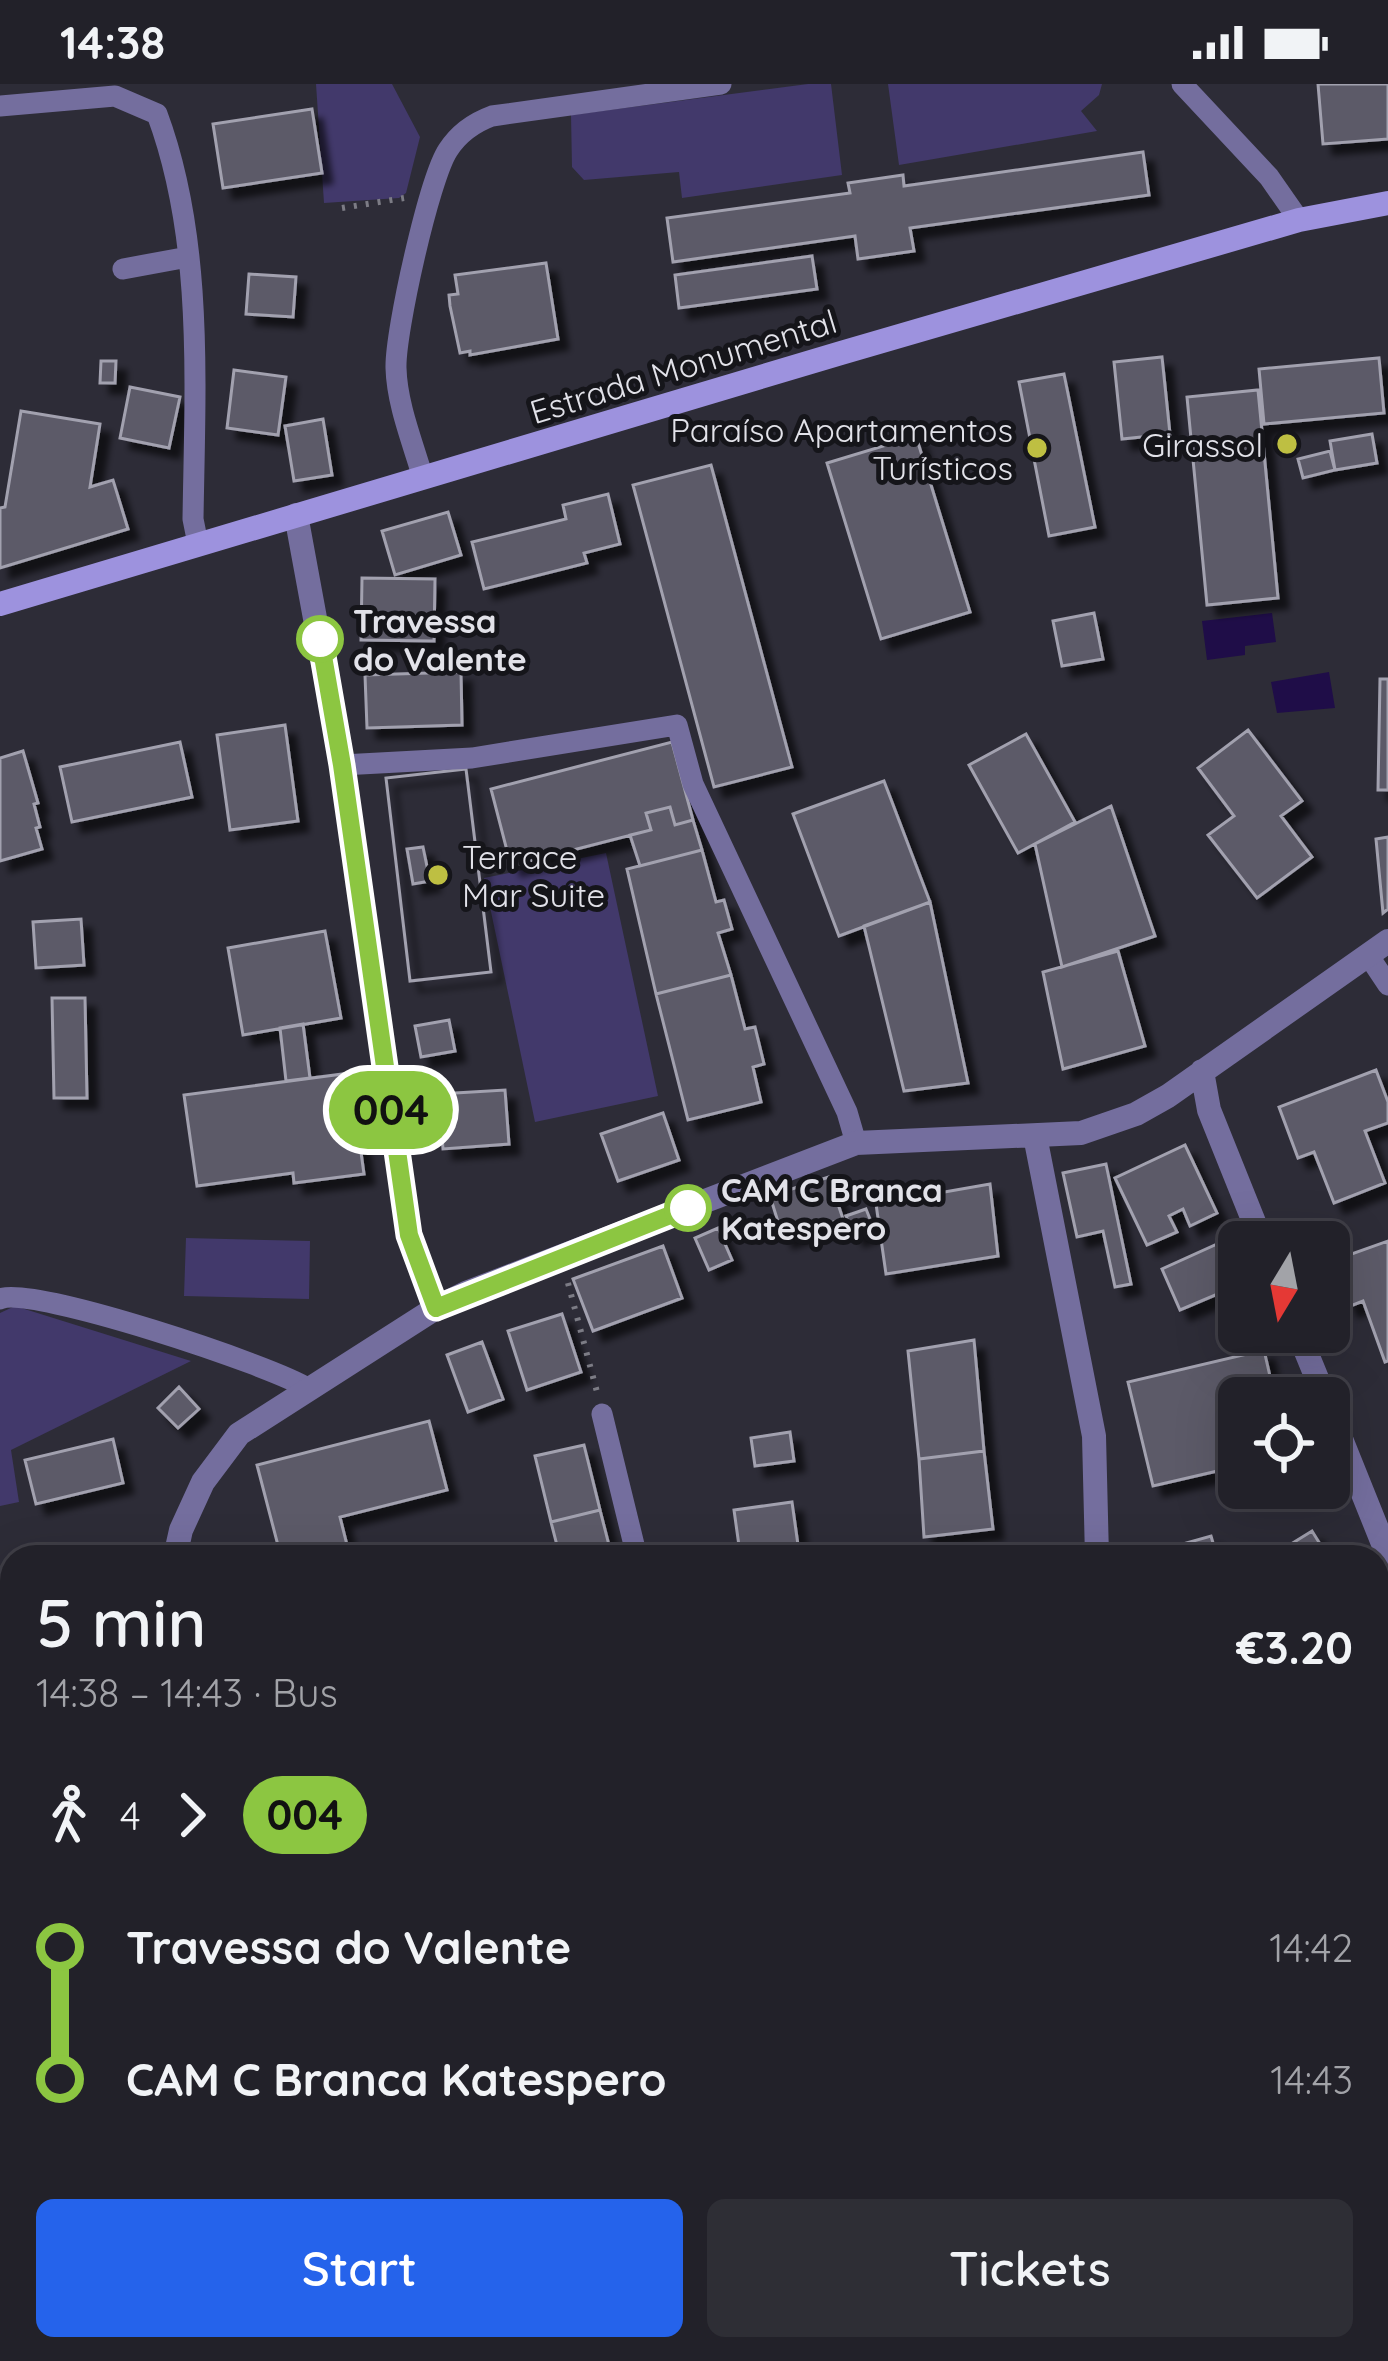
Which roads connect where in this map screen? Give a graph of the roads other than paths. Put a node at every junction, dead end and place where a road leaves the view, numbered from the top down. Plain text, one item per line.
1 (722, 84) edge
2 (1182, 84) edge
3 (0, 106) edge
4 (1388, 203) edge
5 (1299, 220) junction
6 (188, 257) junction
7 (124, 269) dead end
8 (423, 478) junction
9 (296, 515) junction
10 (198, 544) junction
11 (0, 604) edge
12 (342, 765) junction
13 (1378, 948) edge
14 (1388, 985) edge
15 (1202, 1071) junction
16 (1035, 1136) junction
17 (856, 1143) junction
18 (1254, 1221) edge
19 (0, 1299) edge
20 (436, 1308) junction
21 (309, 1389) junction
22 (602, 1414) road end
23 (1350, 1461) edge
24 (178, 1545) edge
25 (634, 1545) edge
26 (1097, 1545) edge
27 (1384, 1545) edge

1 - 8 lane
2 - 5 lane
3 - 6 lane
4 - 5 main road, Estrada Monumental
5 - 8 main road, Estrada Monumental
6 - 7 lane
6 - 10 lane
8 - 9 main road, Estrada Monumental
9 - 10 main road, Estrada Monumental
9 - 12 street
10 - 11 main road, Estrada Monumental
12 - 17 lane
12 - 20 street
13 - 14 lane
13 - 15 street
15 - 16 street
15 - 18 street
16 - 17 street
16 - 26 street
17 - 20 street
19 - 21 lane
20 - 21 street
21 - 24 street
22 - 25 lane
23 - 27 street

